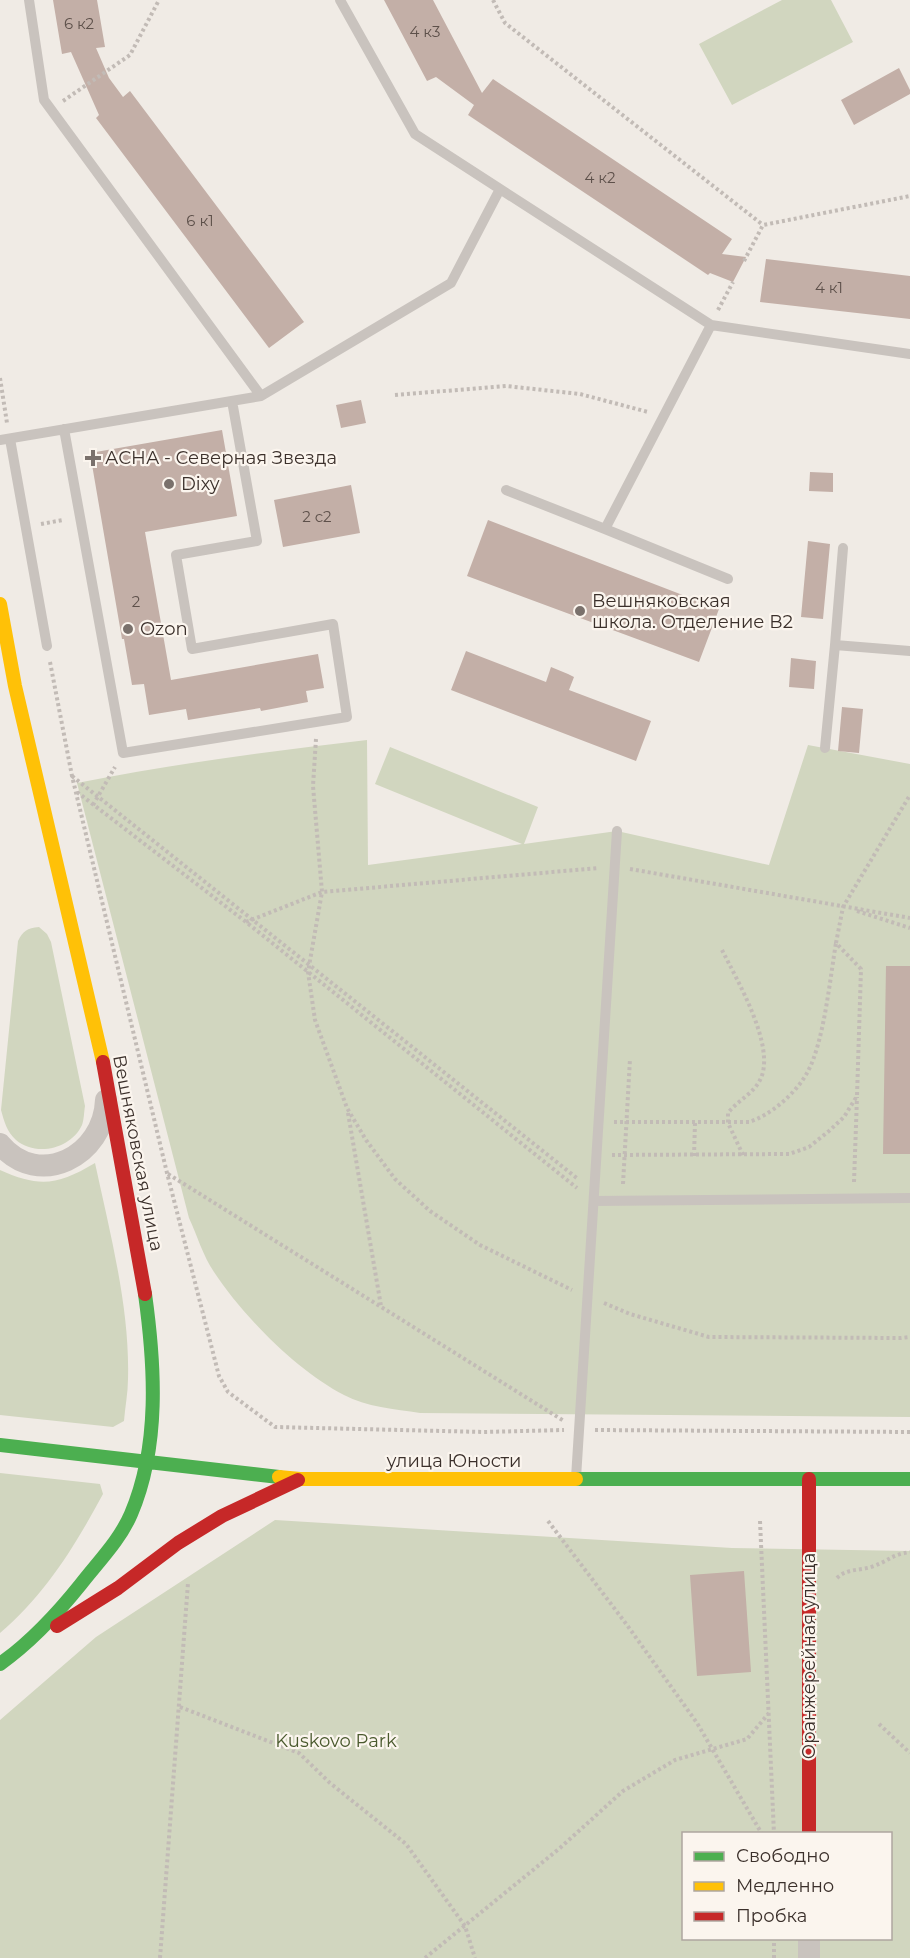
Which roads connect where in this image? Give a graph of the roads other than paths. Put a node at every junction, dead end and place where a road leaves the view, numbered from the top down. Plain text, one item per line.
1 (28, 0) edge
2 (340, 0) edge
3 (500, 189) junction
4 (711, 325) junction
5 (910, 354) edge
6 (261, 396) junction
7 (232, 400) junction
8 (64, 429) junction
9 (5, 439) edge
10 (506, 490) dead end
11 (605, 530) junction
12 (843, 548) dead end
13 (728, 579) dead end
14 (0, 604) edge
15 (834, 645) junction
16 (47, 646) road end
17 (910, 651) edge
18 (825, 748) dead end
19 (617, 831) dead end
20 (107, 1081) junction
21 (0, 1143) edge
22 (594, 1197) junction
23 (910, 1198) edge
24 (0, 1444) edge
25 (148, 1462) junction
26 (300, 1479) junction
27 (576, 1479) junction
28 (808, 1479) junction
29 (910, 1479) edge
30 (16, 1653) junction
31 (0, 1664) edge
32 (809, 1832) edge
33 (809, 1940) edge
34 (809, 1958) edge

1 - 6 lane
2 - 3 lane
3 - 4 lane
3 - 6 lane
4 - 5 lane
4 - 11 lane
6 - 7 lane
7 - 8 lane
7 - 8 lane
8 - 9 lane
9 - 16 lane
10 - 11 lane
11 - 13 lane
12 - 15 lane
14 - 20 main road, Вешняковская улица
15 - 17 lane
15 - 18 lane
19 - 22 lane
20 - 21 street
20 - 25 main road, Вешняковская улица
22 - 23 lane
22 - 27 lane
24 - 25 main road, улица Юности
25 - 26 main road, улица Юности
25 - 30 main road, Вешняковская улица
26 - 27 main road, улица Юности
26 - 30 main road
27 - 28 main road, улица Юности
28 - 29 main road, улица Юности
28 - 32 main road, Оранжерейная улица
30 - 31 main road, Вешняковская улица
33 - 34 street

